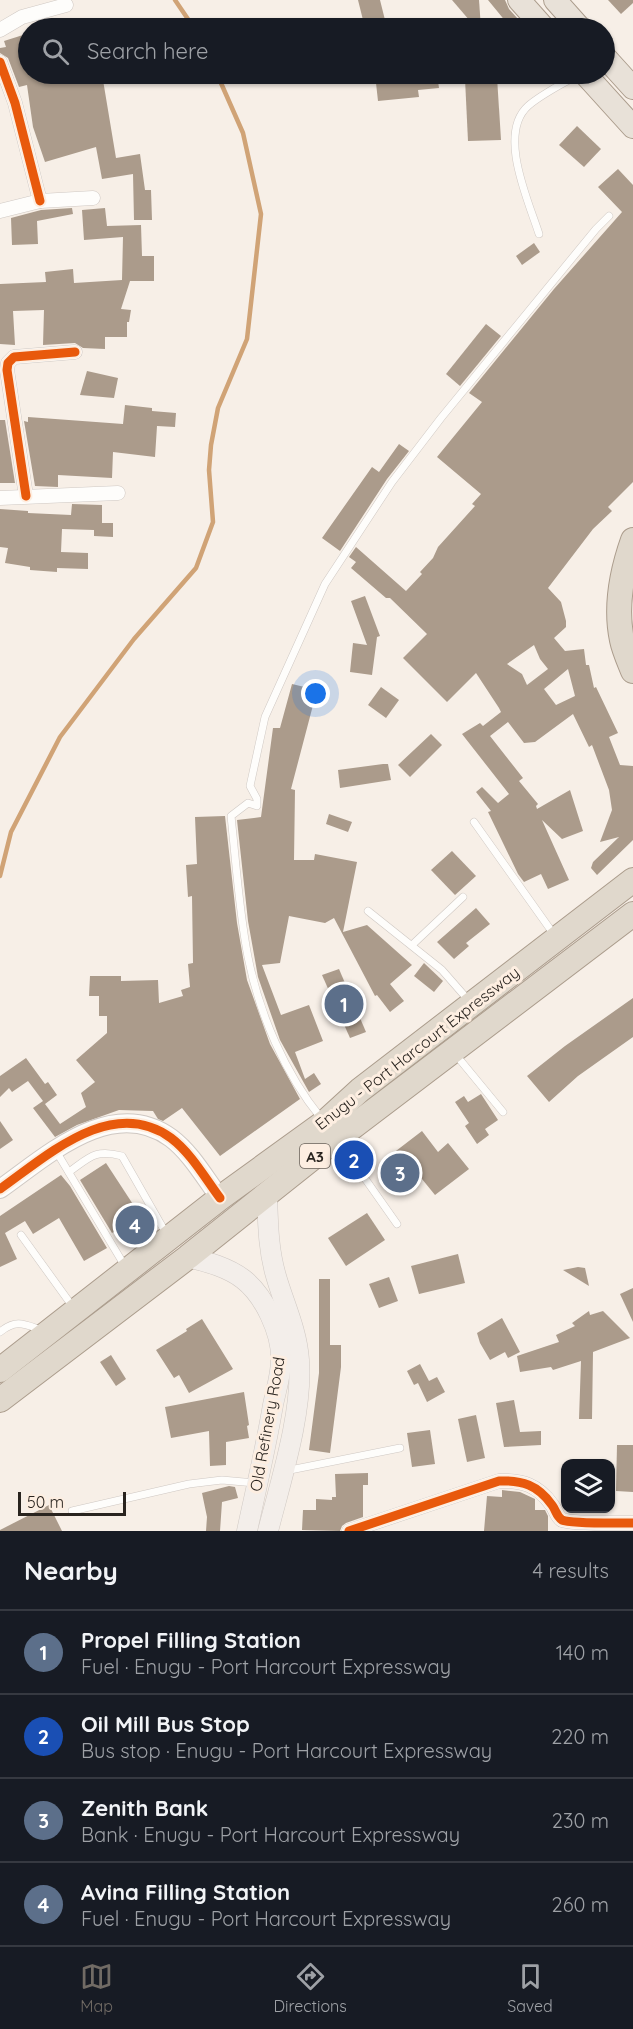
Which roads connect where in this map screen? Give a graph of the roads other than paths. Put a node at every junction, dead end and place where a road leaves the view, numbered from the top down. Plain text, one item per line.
1 (519, 0) edge
2 (555, 0) edge
3 (66, 5) dead end
4 (21, 18) edge
5 (535, 18) edge
6 (571, 18) edge
7 (18, 20) edge
8 (0, 30) edge
9 (0, 62) edge
10 (615, 68) edge
11 (563, 84) edge
12 (595, 84) edge
13 (633, 88) edge
14 (633, 127) edge
15 (93, 198) dead end
16 (40, 201) junction
17 (0, 211) edge
18 (609, 216) dead end
19 (539, 234) dead end
20 (75, 352) dead end
21 (118, 493) dead end
22 (26, 496) junction
23 (0, 498) edge
24 (633, 540) edge
25 (633, 671) edge
26 (474, 822) dead end
27 (630, 880) edge
28 (463, 897) dead end
29 (368, 911) dead end
30 (627, 920) edge
31 (556, 938) junction
32 (412, 945) junction
33 (472, 1004) junction
34 (453, 1051) junction
35 (503, 1112) dead end
36 (331, 1131) junction
37 (54, 1149) junction
38 (69, 1172) junction
39 (0, 1189) edge
40 (267, 1194) junction
41 (220, 1198) junction
42 (396, 1224) dead end
43 (21, 1235) dead end
44 (169, 1238) junction
45 (188, 1257) junction
46 (127, 1270) junction
47 (76, 1311) junction
48 (0, 1332) edge
49 (50, 1332) junction
50 (0, 1370) edge
51 (0, 1400) edge
52 (400, 1448) dead end
53 (283, 1472) junction
54 (258, 1484) junction
55 (72, 1510) dead end
56 (633, 1523) edge
57 (561, 1525) edge
58 (247, 1531) edge
59 (268, 1531) edge
60 (349, 1531) edge

1 - 5 main road
2 - 6 main road
3 - 4 street
7 - 8 street
9 - 16 street
10 - 13 main road
11 - 19 lane
12 - 14 main road
15 - 16 street
16 - 17 street
18 - 36 lane
20 - 22 street
21 - 22 street
22 - 23 street
24 - 25 highway
26 - 31 lane
27 - 31 highway, Enugu - Port Harcourt Expressway / A3
28 - 32 lane
29 - 32 lane
30 - 34 highway, Enugu - Port Harcourt Expressway / A3
31 - 33 highway, Enugu - Port Harcourt Expressway / A3
32 - 33 lane
33 - 36 highway, Enugu - Port Harcourt Expressway / A3
34 - 35 lane
34 - 36 highway, Enugu - Port Harcourt Expressway / A3
36 - 40 highway, Enugu - Port Harcourt Expressway / A3
36 - 41 highway, Enugu - Port Harcourt Expressway / A3
36 - 42 lane
37 - 38 lane
37 - 39 street
37 - 41 street
38 - 44 lane
38 - 46 lane
40 - 45 highway, Enugu - Port Harcourt Expressway / A3
40 - 53 main road, Old Refinery Road
41 - 44 highway, Enugu - Port Harcourt Expressway / A3
43 - 47 lane
44 - 46 highway, Enugu - Port Harcourt Expressway / A3
45 - 51 highway, Enugu - Port Harcourt Expressway / A3
45 - 54 main road, Old Refinery Road
46 - 47 highway, Enugu - Port Harcourt Expressway / A3
47 - 49 highway, Enugu - Port Harcourt Expressway / A3
48 - 49 lane
49 - 50 highway, Enugu - Port Harcourt Expressway / A3
52 - 53 lane
53 - 59 main road, Old Refinery Road
54 - 55 lane
54 - 58 main road, Old Refinery Road
56 - 57 street
57 - 60 street

